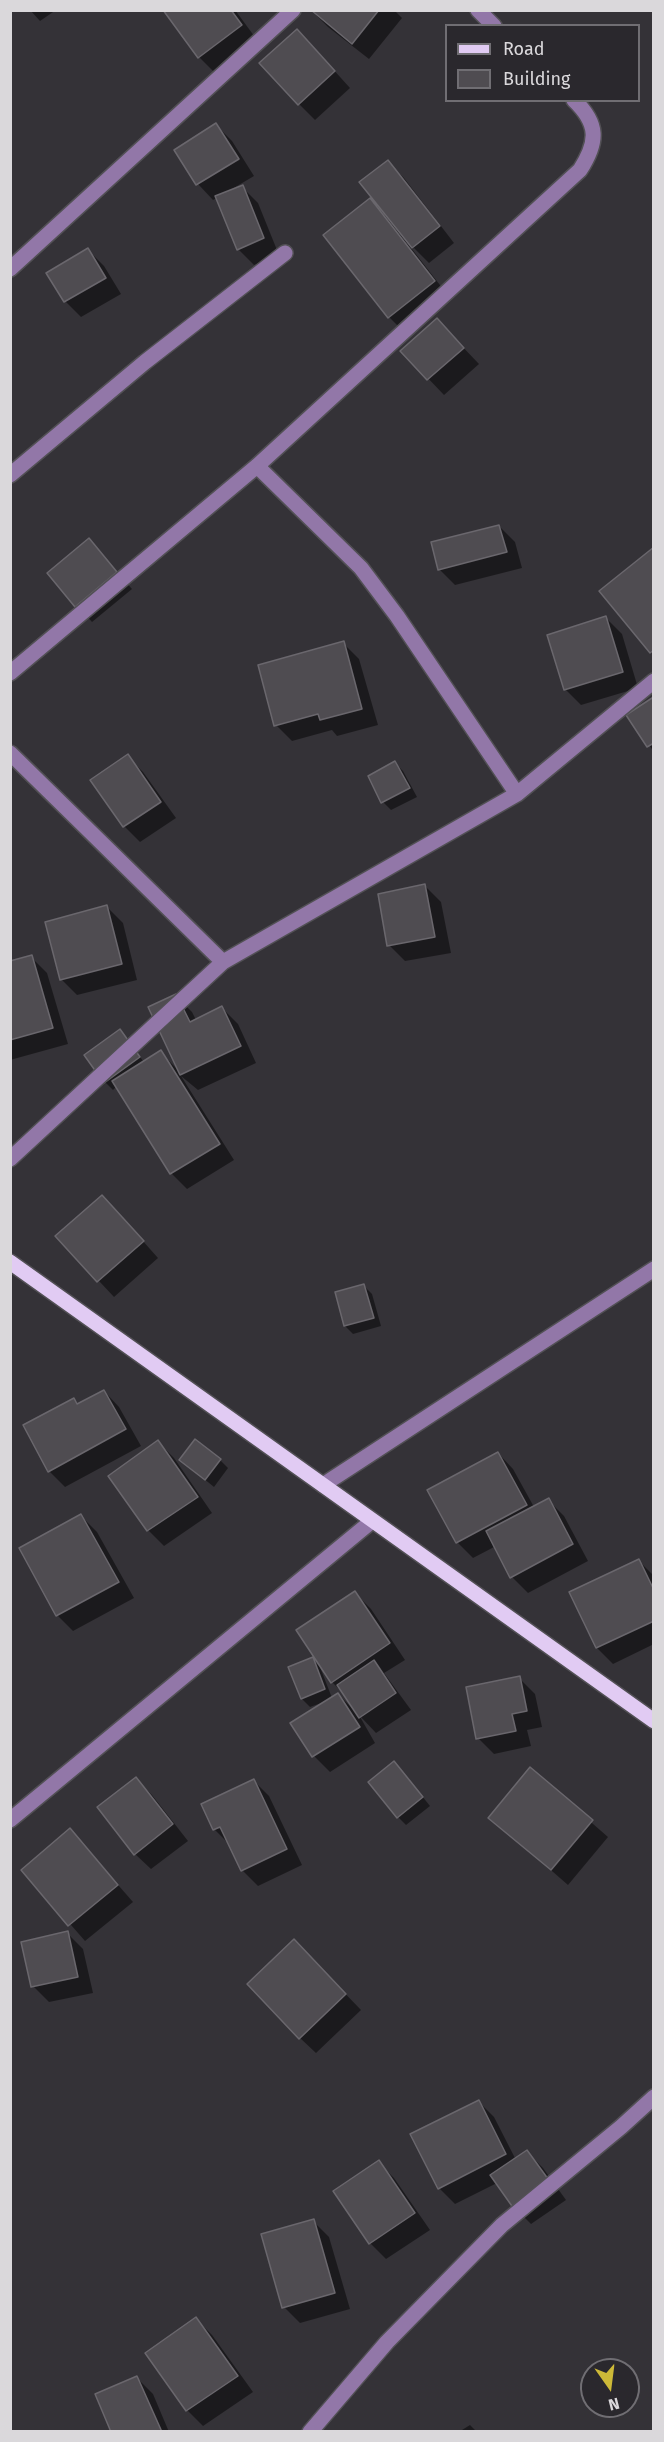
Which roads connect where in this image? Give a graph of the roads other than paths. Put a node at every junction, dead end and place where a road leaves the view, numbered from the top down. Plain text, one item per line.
1 (293, 10) edge
2 (477, 10) edge
3 (492, 24) edge
4 (576, 102) edge
5 (285, 253) dead end
6 (10, 269) edge
7 (257, 466) junction
8 (10, 476) edge
9 (10, 673) edge
10 (654, 681) edge
11 (10, 753) edge
12 (517, 794) junction
13 (223, 962) junction
14 (10, 1158) edge
15 (10, 1262) edge
16 (654, 1269) edge
17 (323, 1485) junction
18 (372, 1521) junction
19 (654, 1721) edge
20 (10, 1820) edge
21 (654, 2097) edge
22 (310, 2432) edge

1 - 6 street
2 - 3 street
4 - 7 street
5 - 8 street
7 - 9 street
7 - 12 street
10 - 12 street
11 - 13 street
12 - 13 street
13 - 14 street
15 - 17 main road
16 - 17 street
17 - 18 main road
18 - 19 main road
18 - 20 street
21 - 22 street

